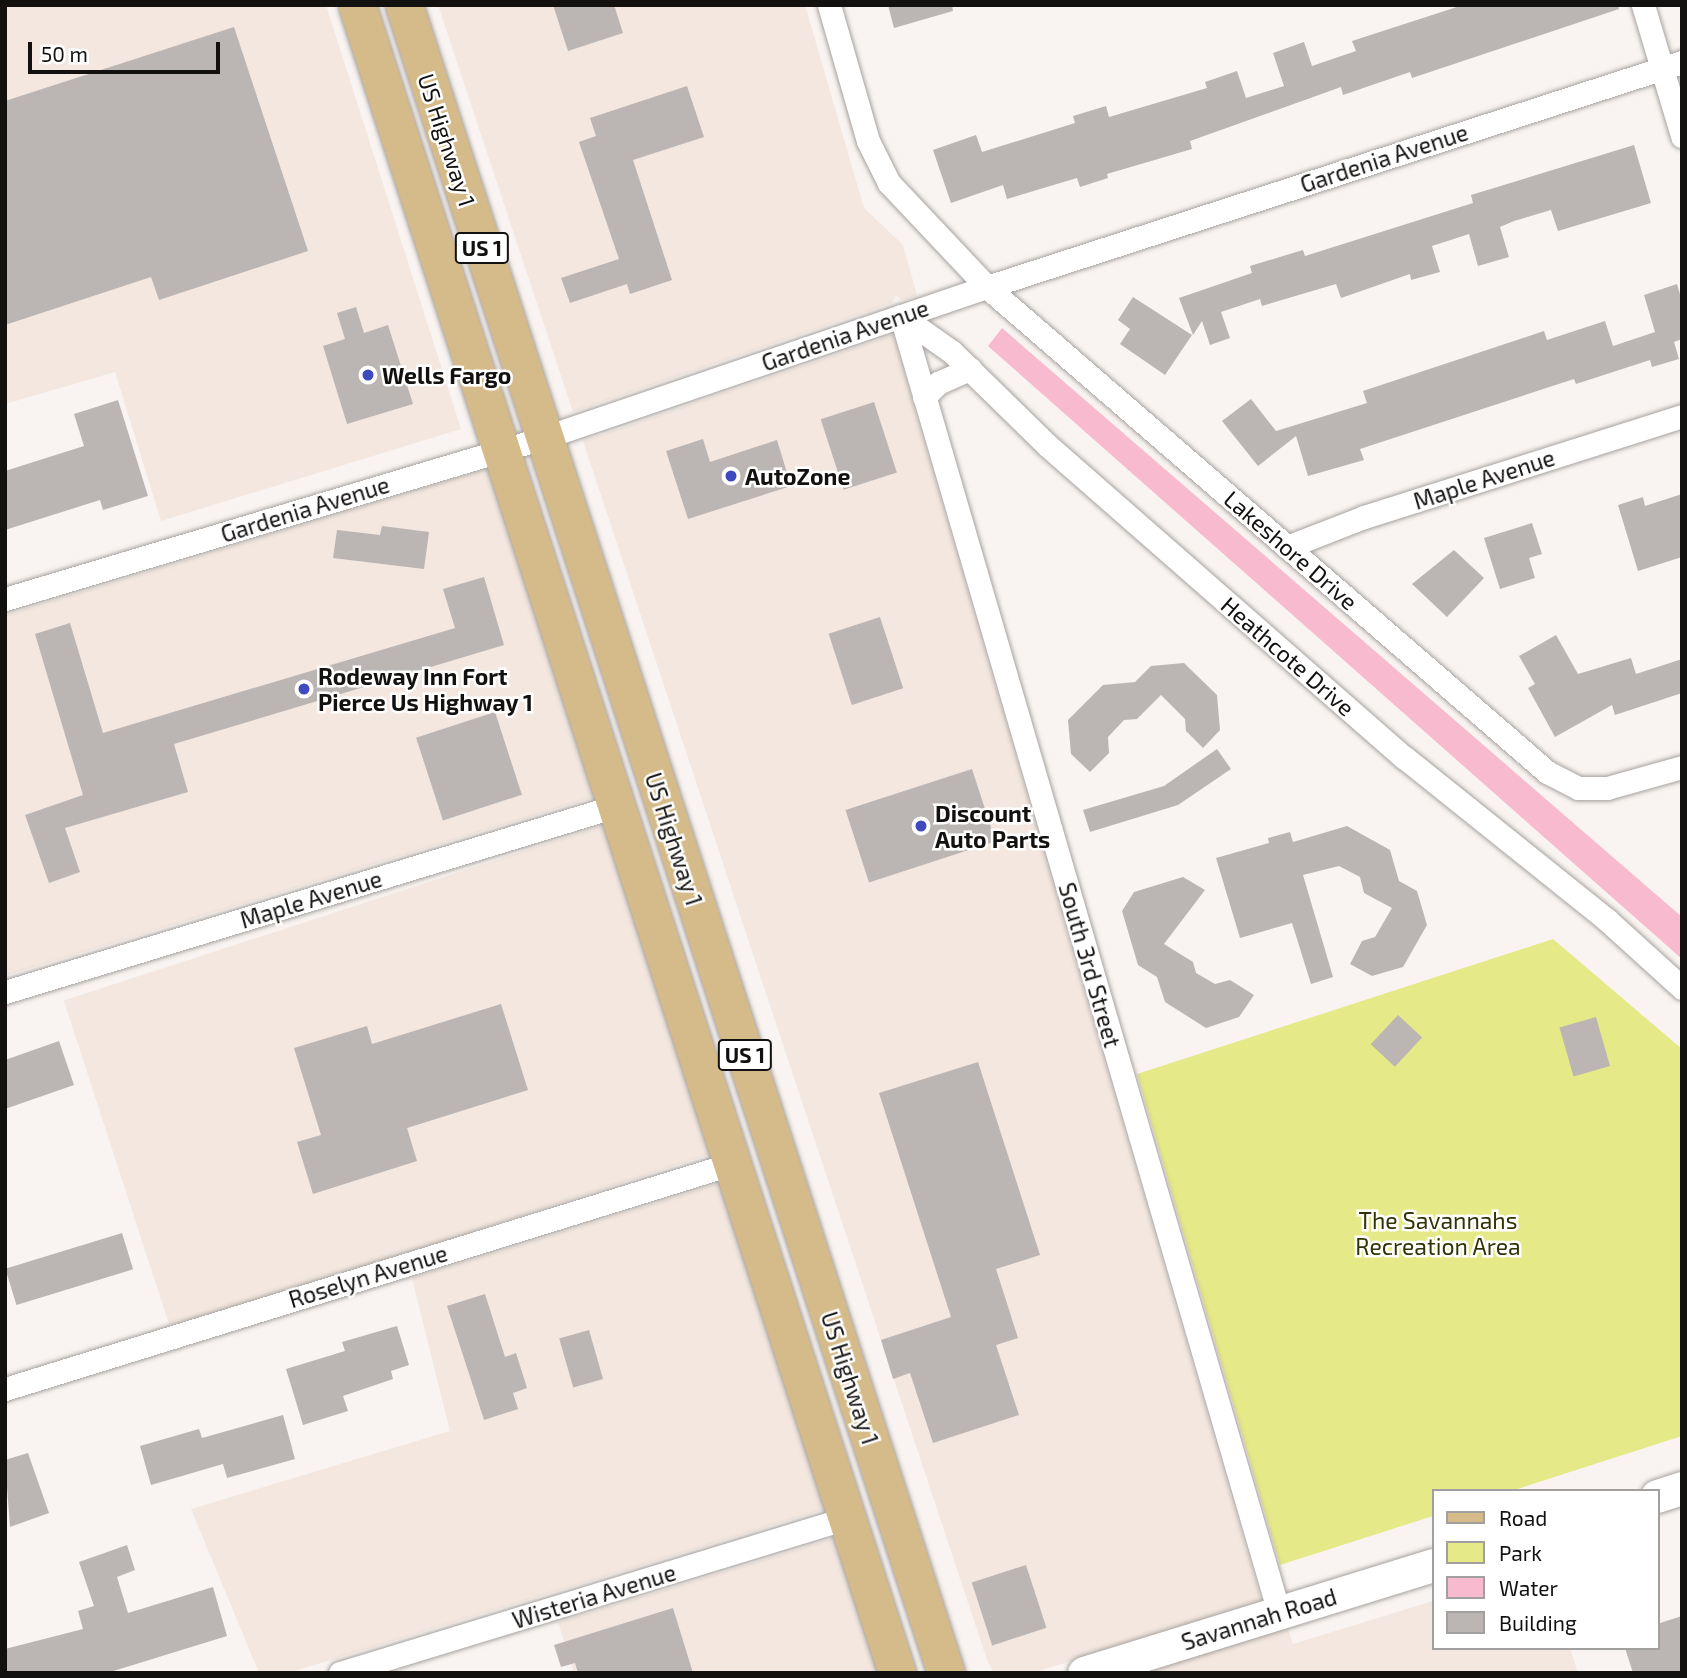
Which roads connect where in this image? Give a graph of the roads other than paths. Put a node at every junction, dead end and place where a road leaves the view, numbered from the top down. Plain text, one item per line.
1 (357, 5) edge
2 (404, 5) edge
3 (830, 5) edge
4 (1643, 5) edge
5 (1672, 65) edge
6 (1682, 136) edge
7 (987, 287) junction
8 (901, 316) junction
9 (970, 369) junction
10 (925, 397) junction
11 (1682, 416) edge
12 (544, 438) junction
13 (501, 450) junction
14 (1287, 547) junction
15 (5, 599) edge
16 (1682, 766) edge
17 (616, 806) junction
18 (1682, 988) edge
19 (5, 992) edge
20 (731, 1164) junction
21 (5, 1389) edge
22 (1682, 1488) edge
23 (1659, 1495) edge
24 (847, 1518) junction
25 (1432, 1565) edge
26 (1279, 1613) junction
27 (899, 1667) edge
28 (340, 1673) edge
29 (946, 1673) edge
30 (1084, 1673) edge

1 - 13 main road, US Highway 1 / US 1
2 - 12 main road, US Highway 1 / US 1
3 - 7 street
4 - 5 street
5 - 6 street
5 - 7 street, Gardenia Avenue
7 - 8 street, Gardenia Avenue
7 - 14 street, Lakeshore Drive
8 - 9 street, Heathcote Drive
8 - 10 street, South 3rd Street
8 - 12 street, Gardenia Avenue
9 - 10 street
9 - 18 street, Heathcote Drive
10 - 26 street, South 3rd Street
11 - 14 street, Maple Avenue
12 - 13 street, Gardenia Avenue
12 - 29 main road, US Highway 1 / US 1
13 - 15 street, Gardenia Avenue
13 - 17 main road, US Highway 1 / US 1
14 - 16 street, Lakeshore Drive
17 - 19 street, Maple Avenue
17 - 20 main road, US Highway 1 / US 1
20 - 21 street, Roselyn Avenue
20 - 24 main road, US Highway 1 / US 1
22 - 23 street
24 - 27 main road, US Highway 1 / US 1
24 - 28 street, Wisteria Avenue
25 - 26 street, Savannah Road
26 - 30 street, Savannah Road

